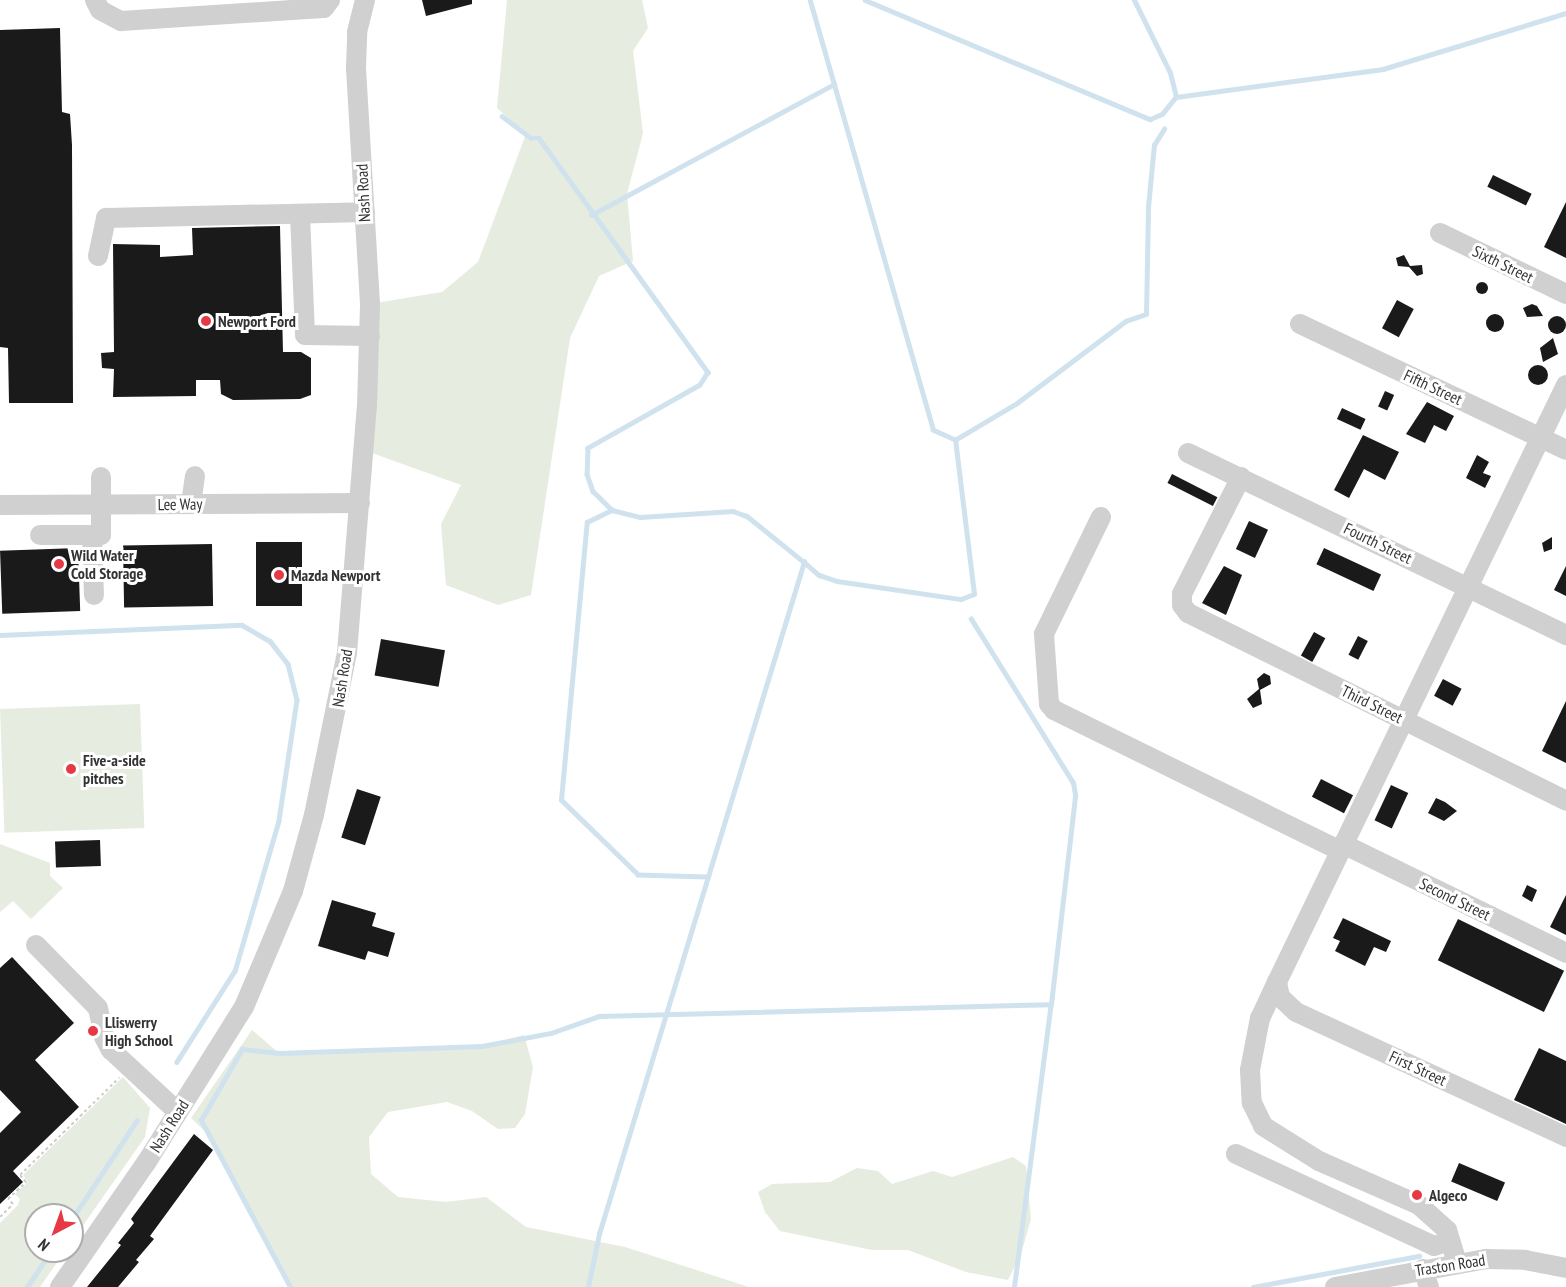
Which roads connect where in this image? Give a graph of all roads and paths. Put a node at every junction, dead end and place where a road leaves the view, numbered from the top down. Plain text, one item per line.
1 (95, 0) edge
2 (330, 0) edge
3 (365, 0) edge
4 (364, 212) junction
5 (300, 215) junction
6 (1440, 233) dead end
7 (98, 256) dead end
8 (1566, 294) edge
9 (1300, 324) dead end
10 (370, 336) junction
11 (1566, 385) edge
12 (1541, 438) junction
13 (1566, 450) edge
14 (1188, 453) dead end
15 (195, 476) dead end
16 (101, 477) dead end
17 (1241, 477) junction
18 (360, 503) junction
19 (100, 504) junction
20 (191, 504) junction
21 (0, 505) edge
22 (1101, 517) dead end
23 (40, 535) dead end
24 (92, 536) junction
25 (1470, 588) junction
26 (94, 596) dead end
27 (1566, 635) edge
28 (1403, 720) junction
29 (1566, 801) edge
30 (1342, 848) junction
31 (36, 945) dead end
32 (1566, 953) edge
33 (1277, 986) junction
34 (123, 1075) dead end
35 (178, 1112) junction
36 (1566, 1137) edge
37 (1236, 1154) dead end
38 (0, 1218) edge
39 (1450, 1241) junction
40 (1457, 1263) junction
41 (1566, 1268) edge
42 (1426, 1278) edge
43 (60, 1287) edge
44 (1335, 1287) edge

1 - 2 street
3 - 4 street, Nash Road
4 - 5 street
4 - 10 street, Nash Road
5 - 7 street
5 - 10 street
6 - 8 street, Sixth Street
9 - 12 street, Fifth Street
10 - 18 street, Nash Road
11 - 12 street
12 - 13 street, Fifth Street
12 - 25 street
14 - 17 street, Fourth Street
15 - 20 street
16 - 19 street
17 - 25 street, Fourth Street
17 - 28 street, Third Street
18 - 20 street, Lee Way
18 - 35 street, Nash Road
19 - 20 street, Lee Way
19 - 21 street, Lee Way
19 - 24 street
22 - 30 street, Second Street
23 - 24 street
24 - 26 street
25 - 27 street, Fourth Street
25 - 28 street
28 - 29 street, Third Street
28 - 30 street
30 - 32 street, Second Street
30 - 33 street
31 - 35 street
33 - 36 street, First Street
33 - 39 street
34 - 38 path
35 - 43 street, Nash Road
37 - 39 street
39 - 40 street
40 - 41 street, Traston Road
40 - 42 street, Traston Road
42 - 44 street, Traston Road

